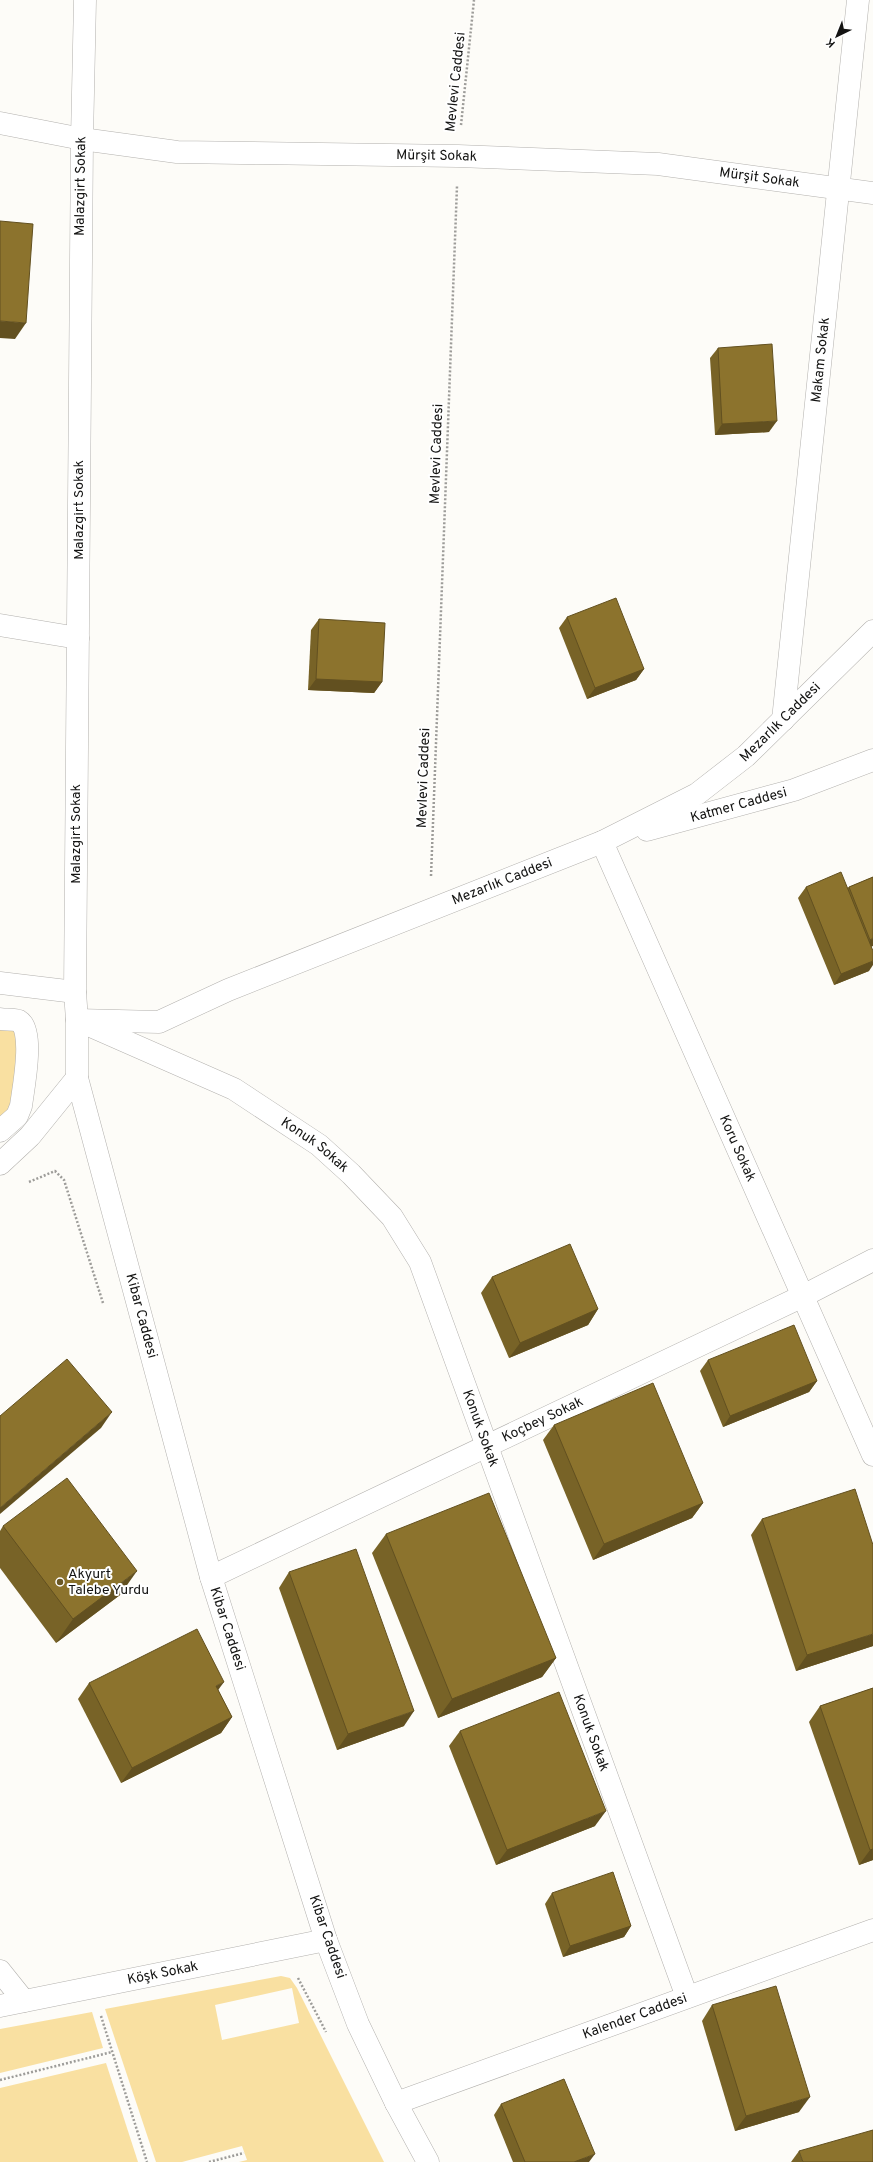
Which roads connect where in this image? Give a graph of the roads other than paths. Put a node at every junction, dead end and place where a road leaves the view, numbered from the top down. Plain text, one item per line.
1 (85, 0) edge
2 (858, 0) edge
3 (0, 123) edge
4 (82, 139) junction
5 (838, 187) junction
6 (873, 193) edge
7 (0, 625) edge
8 (873, 631) edge
9 (78, 638) junction
10 (783, 720) junction
11 (873, 760) edge
12 (602, 842) junction
13 (0, 983) edge
14 (75, 992) junction
15 (0, 1019) edge
16 (77, 1020) junction
17 (77, 1078) junction
18 (0, 1131) edge
19 (0, 1164) edge
20 (873, 1260) edge
21 (803, 1296) junction
22 (487, 1446) junction
23 (873, 1455) edge
24 (211, 1577) junction
25 (873, 1930) edge
26 (326, 1940) junction
27 (0, 1971) edge
28 (687, 1997) junction
29 (24, 2001) junction
30 (0, 2006) edge
31 (396, 2103) junction
32 (428, 2162) edge

1 - 4 street, Malazgirt Sokak
2 - 5 street, Makam Sokak
3 - 4 street, Mürşit Sokak
4 - 5 street, Mürşit Sokak
4 - 9 street, Malazgirt Sokak
5 - 6 street, Mürşit Sokak
5 - 10 street, Makam Sokak
7 - 9 street
8 - 10 street, Mezarlık Caddesi
9 - 14 street, Malazgirt Sokak
10 - 12 street, Mezarlık Caddesi
11 - 12 street, Katmer Caddesi
12 - 16 street, Mezarlık Caddesi
12 - 21 street, Koru Sokak
13 - 14 street
14 - 16 street, Malazgirt Sokak
15 - 18 street
16 - 17 street, Kibar Caddesi
16 - 22 street, Konuk Sokak
17 - 19 street
17 - 24 street, Kibar Caddesi
20 - 21 street, Koçbey Sokak
21 - 22 street, Koçbey Sokak
21 - 23 street, Koru Sokak
22 - 24 street, Koçbey Sokak
22 - 28 street, Konuk Sokak
24 - 26 street, Kibar Caddesi
25 - 28 street, Kalender Caddesi
26 - 29 street, Köşk Sokak
26 - 31 street, Kibar Caddesi
27 - 29 street
28 - 31 street, Kalender Caddesi
29 - 30 street, Köşk Sokak
31 - 32 street, Kibar Caddesi

